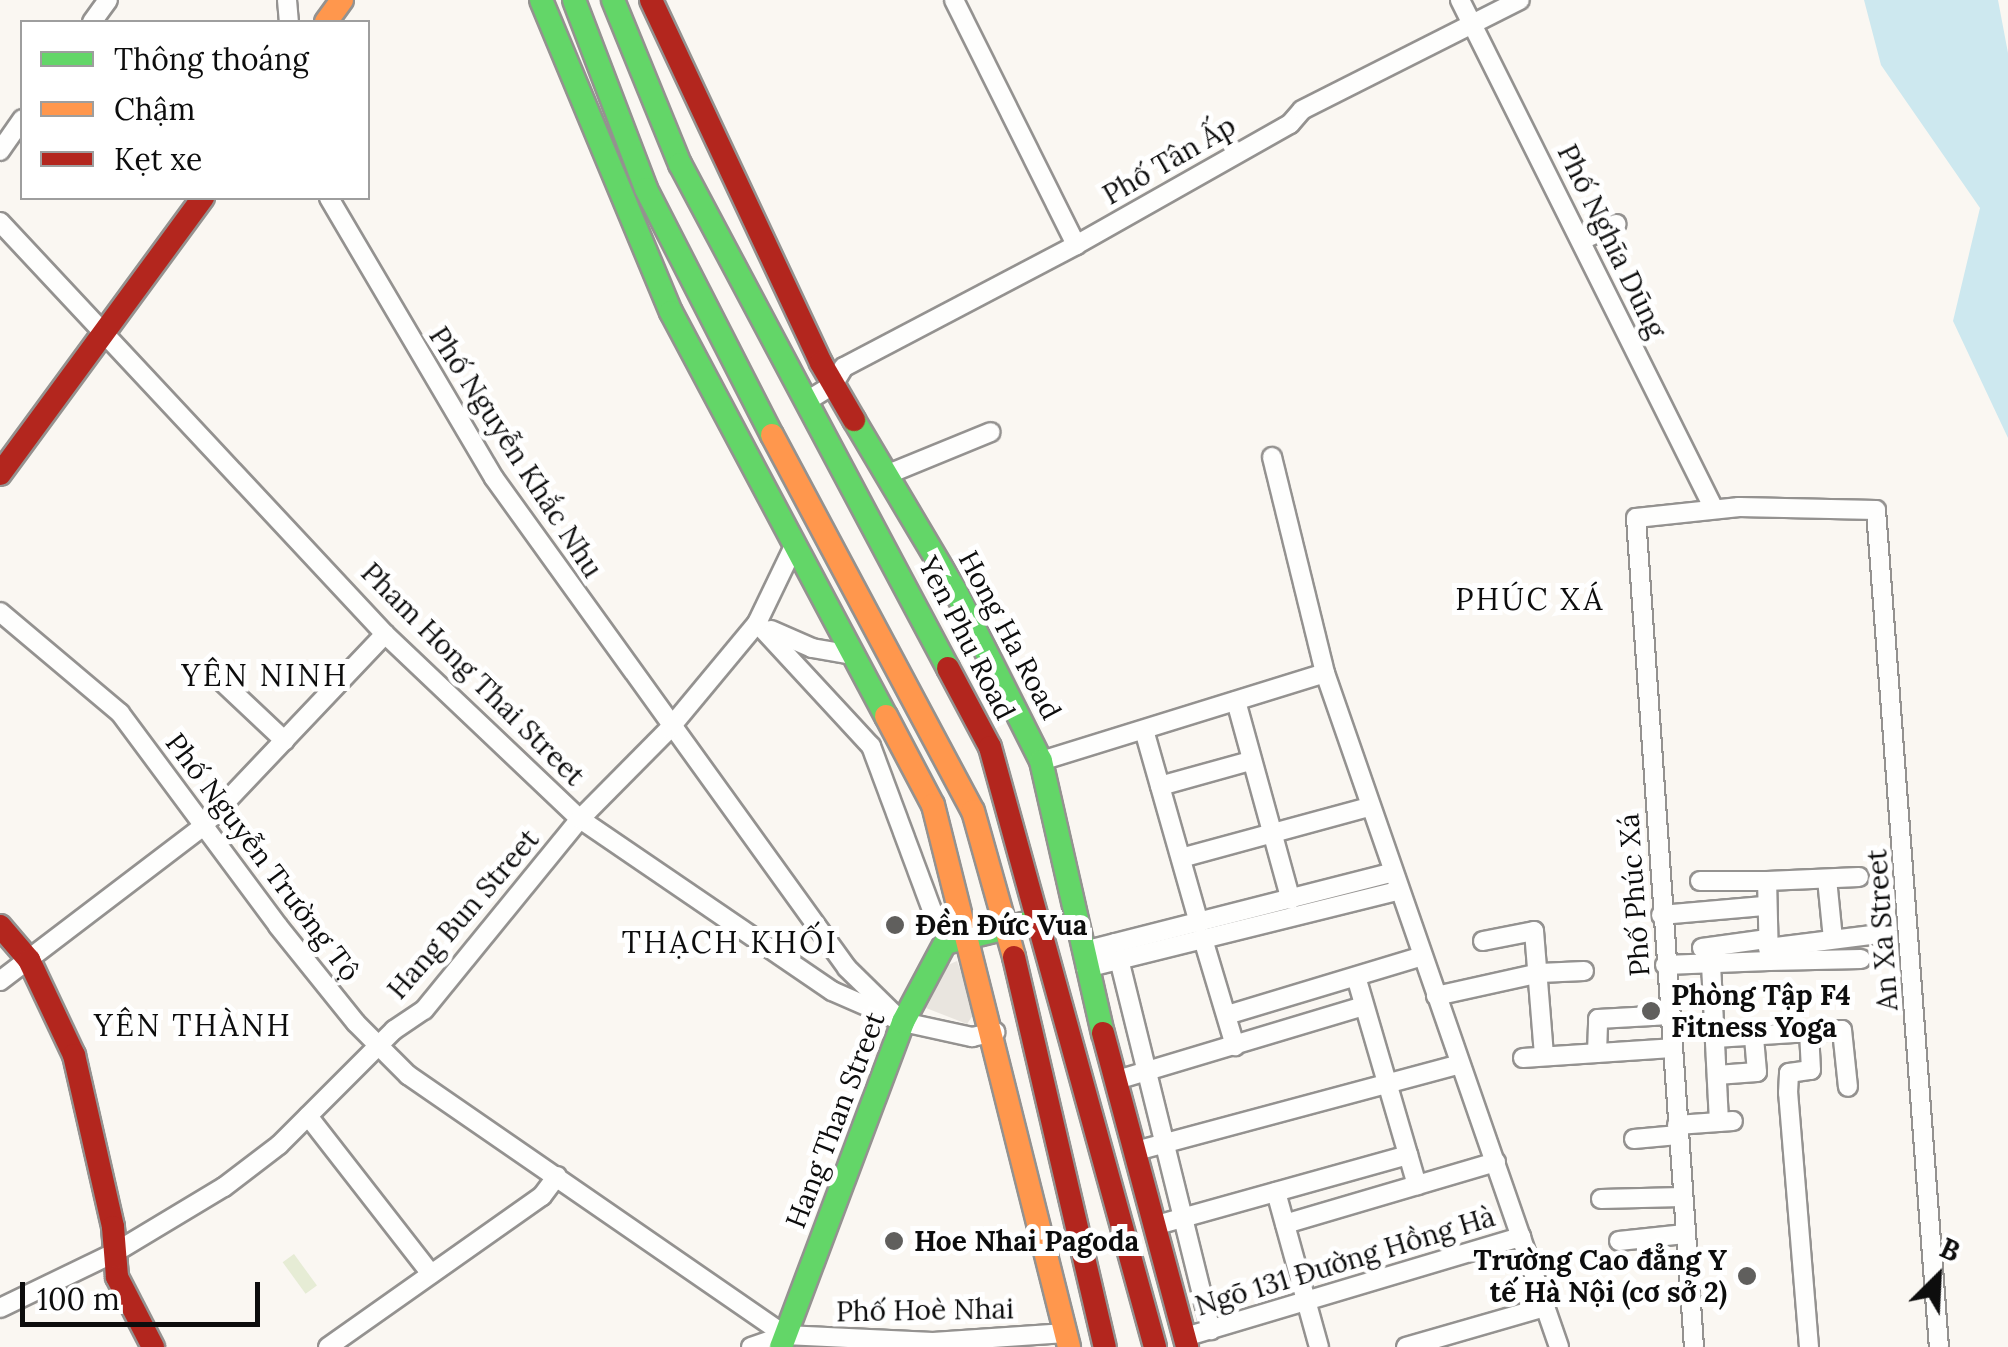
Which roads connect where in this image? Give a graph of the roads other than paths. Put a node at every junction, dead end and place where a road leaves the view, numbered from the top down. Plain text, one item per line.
1 (541, 0) edge
2 (574, 0) edge
3 (613, 0) edge
4 (651, 0) edge
5 (954, 0) edge
6 (1460, 0) edge
7 (1520, 0) edge
8 (1473, 24) junction
9 (20, 122) edge
10 (1, 147) edge
11 (200, 200) edge
12 (330, 200) edge
13 (0, 222) edge
14 (1616, 224) dead end
15 (1582, 240) junction
16 (1076, 245) junction
17 (102, 331) junction
18 (833, 371) junction
19 (794, 376) junction
20 (808, 400) junction
21 (990, 432) dead end
22 (1272, 458) dead end
23 (0, 474) edge
24 (886, 475) junction
25 (1713, 508) junction
26 (795, 544) junction
27 (0, 612) edge
28 (757, 622) junction
29 (385, 634) junction
30 (854, 655) junction
31 (1325, 673) junction
32 (217, 677) dead end
33 (1236, 701) junction
34 (669, 729) junction
35 (1144, 730) junction
36 (284, 740) junction
37 (1042, 761) junction
38 (1250, 761) junction
39 (1160, 786) junction
40 (1369, 807) junction
41 (580, 818) junction
42 (202, 827) junction
43 (1272, 833) junction
44 (1181, 858) junction
45 (1392, 873) junction
46 (1859, 877) dead end
47 (1827, 879) junction
48 (1700, 881) dead end
49 (1767, 881) junction
50 (1398, 891) junction
51 (1292, 900) junction
52 (1764, 906) junction
53 (933, 914) dead end
54 (1662, 915) junction
55 (1038, 920) junction
56 (0, 926) edge
57 (1007, 927) junction
58 (1201, 931) junction
59 (1886, 933) dead end
60 (971, 936) junction
61 (1834, 939) junction
62 (1483, 942) dead end
63 (1768, 950) junction
64 (1116, 951) junction
65 (1422, 956) junction
66 (1706, 956) junction
67 (1085, 959) junction
68 (1862, 959) dead end
69 (28, 960) junction
70 (1665, 965) junction
71 (847, 968) junction
72 (1584, 970) dead end
73 (1540, 973) junction
74 (1357, 980) junction
75 (0, 981) edge
76 (832, 991) junction
77 (1436, 996) junction
78 (1364, 1006) junction
79 (1227, 1015) junction
80 (1670, 1015) junction
81 (903, 1022) junction
82 (995, 1032) junction
83 (1810, 1032) junction
84 (1754, 1036) junction
85 (1715, 1038) junction
86 (1235, 1046) junction
87 (378, 1047) junction
88 (1672, 1048) junction
89 (1597, 1053) junction
90 (1544, 1056) junction
91 (1523, 1058) dead end
92 (1460, 1064) junction
93 (1146, 1073) junction
94 (1716, 1074) junction
95 (1117, 1080) junction
96 (1385, 1084) junction
97 (1848, 1087) dead end
98 (308, 1116) junction
99 (1677, 1130) junction
100 (1634, 1139) dead end
101 (1165, 1143) junction
102 (1136, 1151) junction
103 (1408, 1154) junction
104 (1496, 1162) junction
105 (557, 1176) junction
106 (1417, 1185) junction
107 (1276, 1192) junction
108 (1682, 1197) junction
109 (1601, 1199) dead end
110 (1184, 1218) junction
111 (1286, 1224) junction
112 (1157, 1225) junction
113 (1685, 1234) junction
114 (1522, 1237) junction
115 (1619, 1242) dead end
116 (114, 1253) junction
117 (431, 1274) junction
118 (1307, 1302) junction
119 (1546, 1307) junction
120 (0, 1308) edge
121 (1212, 1330) junction
122 (1067, 1340) edge
123 (1460, 1340) edge
124 (783, 1341) edge
125 (1186, 1342) edge
126 (933, 1344) edge
127 (152, 1347) edge
128 (328, 1347) edge
129 (751, 1347) edge
130 (1105, 1347) edge
131 (1155, 1347) edge
132 (1319, 1347) edge
133 (1406, 1347) edge
134 (1559, 1347) edge
135 (1694, 1347) edge
136 (1809, 1347) edge
137 (1939, 1347) edge

1 - 26 main road
2 - 57 main road
3 - 19 main road, Yen Phu Road
4 - 18 main road, Hong Ha Road
5 - 16 street
6 - 8 street, Phố Nghĩa Dũng
7 - 8 street, Phố Tân Ấp
8 - 15 street, Phố Nghĩa Dũng
8 - 16 street, Phố Tân Ấp
9 - 10 street
11 - 17 main road
12 - 34 street, Phố Nguyễn Khắc Nhu
13 - 17 street, Pham Hong Thai Street
14 - 15 street
15 - 25 street, Phố Nghĩa Dũng
16 - 18 street, Phố Tân Ấp
17 - 23 main road
17 - 29 street, Pham Hong Thai Street
18 - 19 street, Phố Tân Ấp
18 - 20 street, Phố Tân Ấp
18 - 24 main road, Hong Ha Road
19 - 20 main road, Yen Phu Road
20 - 55 main road, Yen Phu Road
21 - 24 street
22 - 31 street
24 - 37 main road, Hong Ha Road
25 - 54 street, Phố Phúc Xá
25 - 137 street, An Xa Street
26 - 28 street, Hang Bun Street
26 - 30 main road
27 - 42 street, Phố Nguyễn Trường Tộ
28 - 30 street
28 - 34 street, Hang Bun Street
28 - 53 street
29 - 36 street
29 - 41 street, Pham Hong Thai Street
30 - 60 main road
31 - 33 street
31 - 40 street
32 - 36 street
33 - 35 street
33 - 38 street
34 - 41 street, Hang Bun Street
34 - 71 street, Phố Nguyễn Khắc Nhu
35 - 37 street
35 - 39 street
36 - 42 street
37 - 67 main road, Hong Ha Road
38 - 39 street
38 - 43 street
39 - 44 street
40 - 43 street
40 - 45 street
41 - 76 street, Pham Hong Thai Street
41 - 87 street, Hang Bun Street
42 - 69 street
42 - 87 street, Phố Nguyễn Trường Tộ
43 - 44 street
43 - 51 street
44 - 58 street
45 - 50 street
45 - 51 street
46 - 47 street
47 - 49 street
47 - 61 street
48 - 49 street
49 - 52 street
50 - 58 street
50 - 65 street
51 - 58 street
52 - 54 street
52 - 63 street
54 - 70 street, Phố Phúc Xá
55 - 57 main road
55 - 131 main road, Yen Phu Road
56 - 69 main road
57 - 60 main road
57 - 130 main road
58 - 64 street
58 - 79 street
59 - 61 street
60 - 81 main road, Hang Than Street
60 - 82 main road
61 - 63 street
62 - 73 street
63 - 66 street
63 - 68 street
64 - 67 street
64 - 93 street
65 - 74 street
65 - 77 street
66 - 70 street
66 - 85 street
67 - 95 main road, Hong Ha Road
69 - 75 street
69 - 116 main road
70 - 80 street, Phố Phúc Xá
71 - 76 street
71 - 81 street, Phố Nguyễn Khắc Nhu
72 - 73 street
73 - 77 street
73 - 90 street
74 - 78 street
74 - 79 street
76 - 81 street, Pham Hong Thai Street
77 - 92 street
78 - 86 street
78 - 96 street
79 - 86 street
80 - 88 street, Phố Phúc Xá
80 - 89 street
81 - 82 street, Pham Hong Thai Street
81 - 124 main road, Hang Than Street
82 - 122 main road
83 - 84 street
83 - 97 street
83 - 136 street
84 - 85 street
84 - 94 street
85 - 94 street
86 - 93 street
87 - 98 street, Hang Bun Street
87 - 105 street, Phố Nguyễn Trường Tộ
88 - 89 street
88 - 99 street, Phố Phúc Xá
89 - 90 street
90 - 91 street
92 - 96 street
92 - 104 street
93 - 95 street
93 - 101 street
94 - 99 street
95 - 102 main road, Hong Ha Road
96 - 101 street
96 - 103 street
98 - 116 street, Hang Bun Street
98 - 117 street
99 - 100 street
99 - 108 street, Phố Phúc Xá
101 - 102 street
101 - 110 street
102 - 112 main road, Hong Ha Road
103 - 106 street
103 - 107 street
104 - 106 street
104 - 114 street
105 - 117 street
105 - 124 street, Phố Nguyễn Trường Tộ
106 - 111 street
107 - 110 street
107 - 111 street
108 - 109 street
108 - 113 street, Phố Phúc Xá
110 - 112 street
110 - 121 street
111 - 118 street
112 - 125 main road, Hong Ha Road
113 - 115 street
113 - 135 street, Phố Phúc Xá
114 - 118 street, Ngõ 131 Đường Hồng Hà
114 - 119 street
116 - 120 street, Hang Bun Street
116 - 127 main road
117 - 128 street
118 - 121 street, Ngõ 131 Đường Hồng Hà
118 - 132 street
119 - 123 street
119 - 134 street
121 - 125 street, Ngõ 131 Đường Hồng Hà
122 - 126 street, Phố Hoè Nhai
123 - 133 street
124 - 126 street, Phố Hoè Nhai
124 - 129 street

